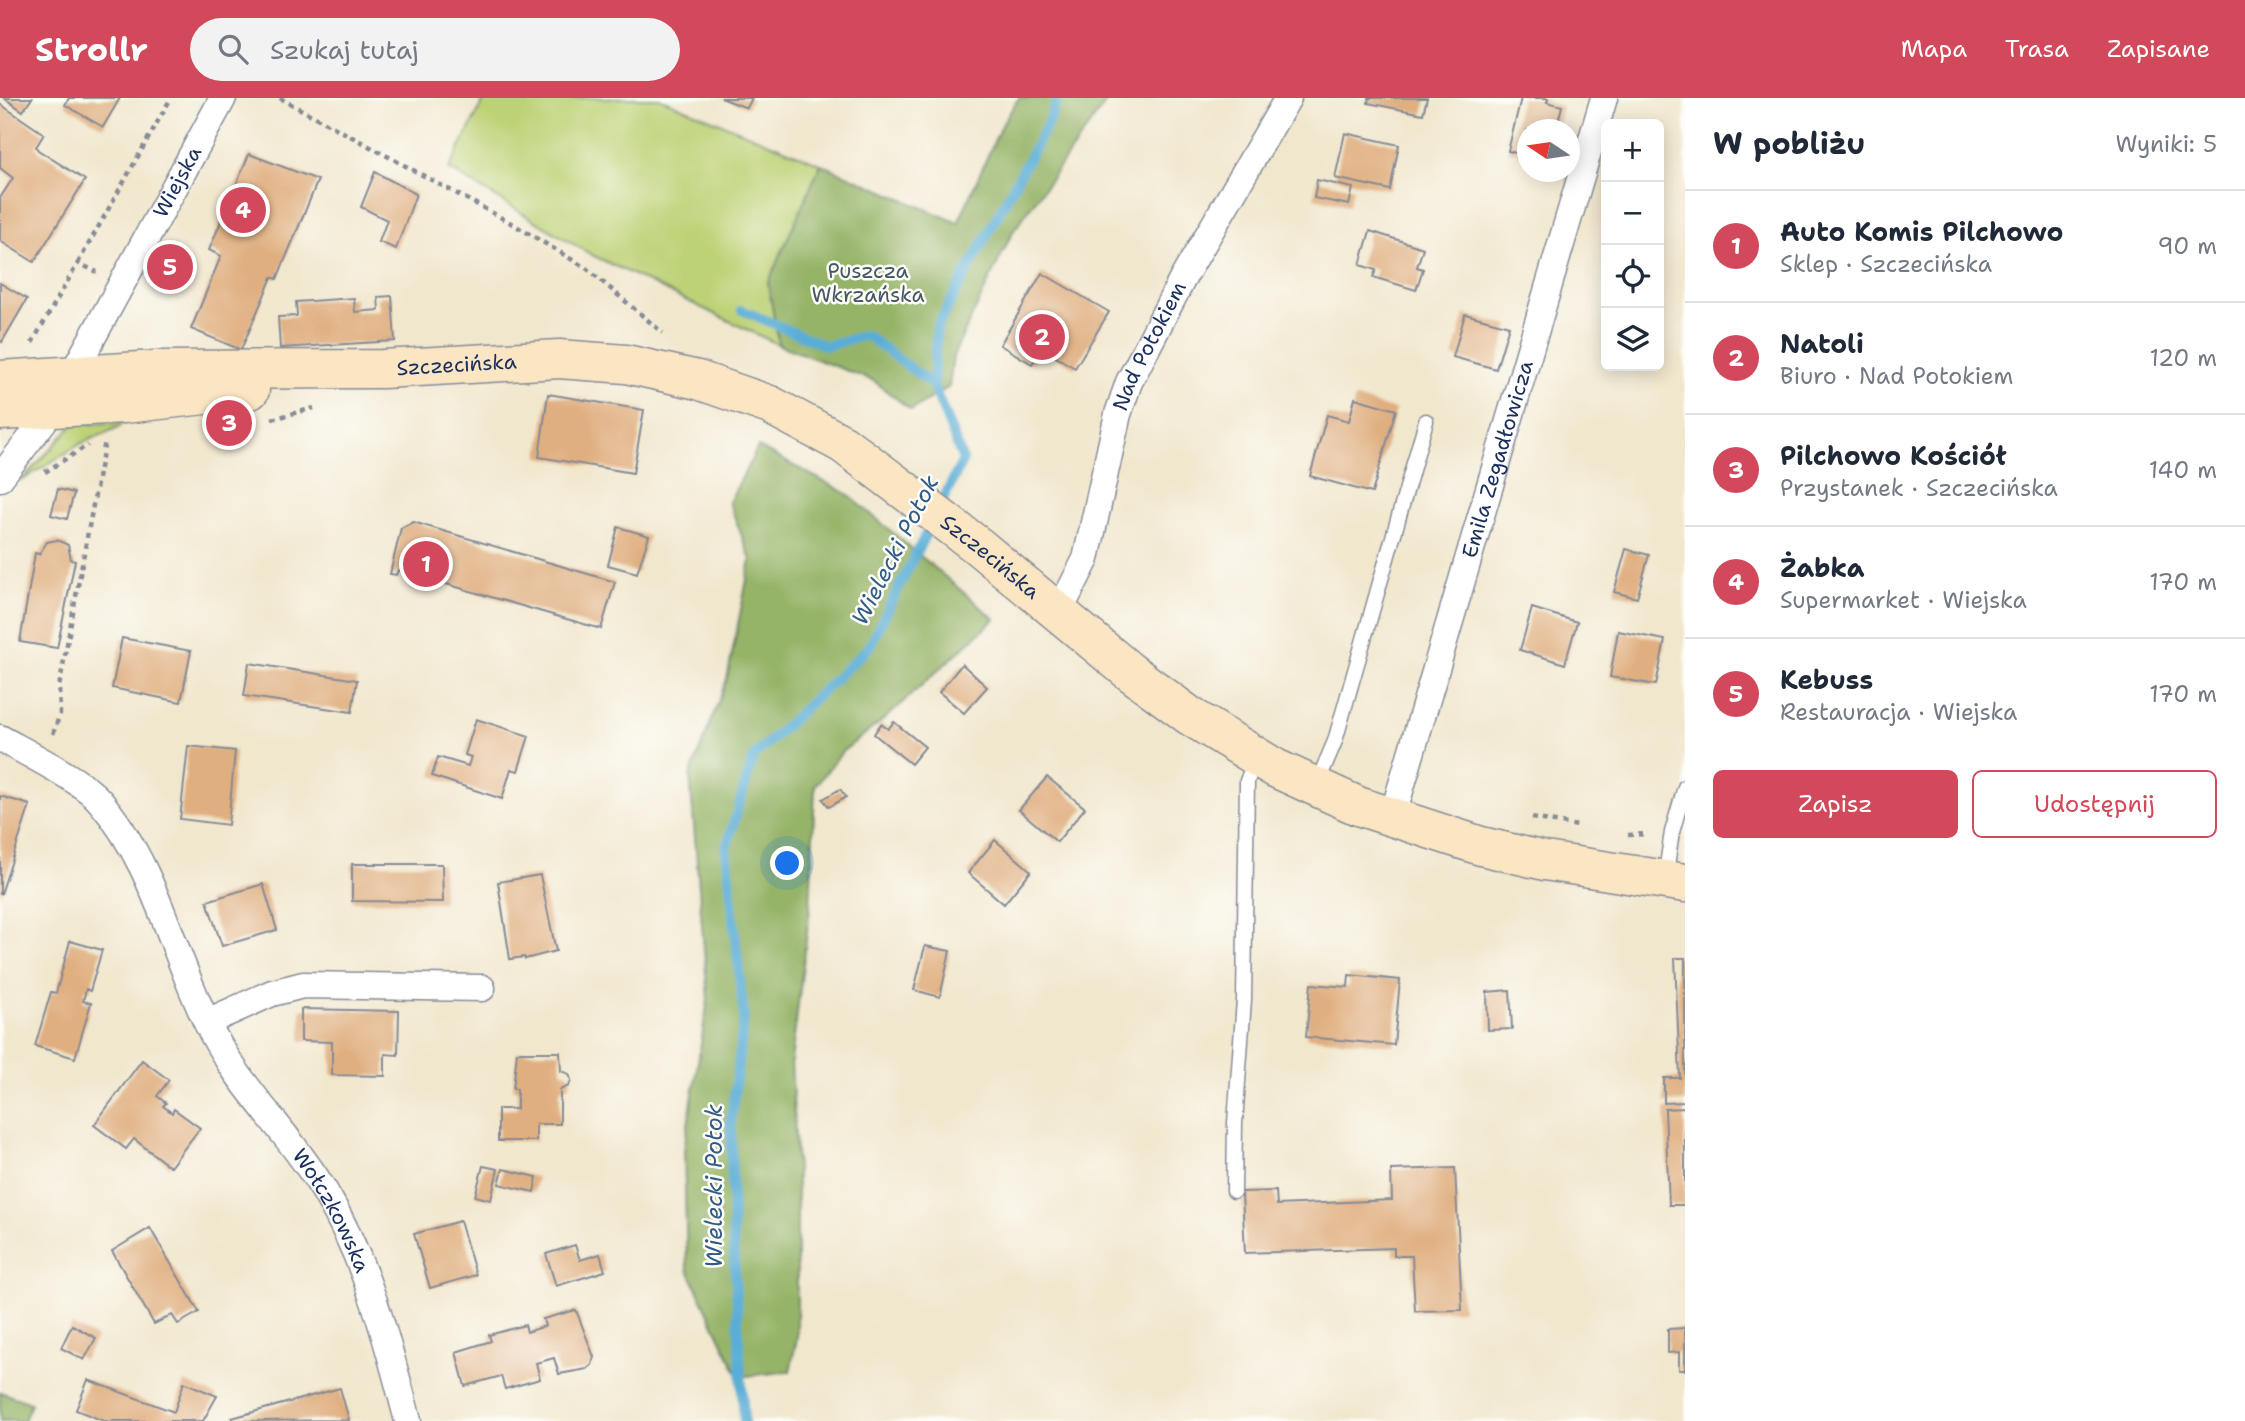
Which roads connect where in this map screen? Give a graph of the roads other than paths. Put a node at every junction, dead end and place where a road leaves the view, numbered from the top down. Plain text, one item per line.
1 (223, 98) edge
2 (1289, 98) edge
3 (1604, 98) edge
4 (0, 380) edge
5 (63, 392) junction
6 (0, 411) edge
7 (1426, 421) dead end
8 (0, 478) edge
9 (1058, 614) junction
10 (0, 738) edge
11 (1256, 757) junction
12 (1685, 787) edge
13 (1315, 788) junction
14 (1392, 818) junction
15 (1675, 882) edge
16 (482, 988) dead end
17 (207, 1022) junction
18 (1234, 1191) dead end
19 (408, 1421) edge

1 - 5 street, Wiejska
2 - 9 street, Nad Potokiem
3 - 14 street, Emila Zegadłowicza
4 - 5 main road, Szczecińska
5 - 6 main road, Szczecińska
5 - 8 street, Wiejska
5 - 9 main road, Szczecińska
7 - 13 lane
9 - 11 main road, Szczecińska
10 - 17 street, Wołczkowska
11 - 13 main road, Szczecińska
11 - 18 lane
12 - 15 lane
13 - 14 main road, Szczecińska
14 - 15 main road, Szczecińska
16 - 17 street
17 - 19 street, Wołczkowska

